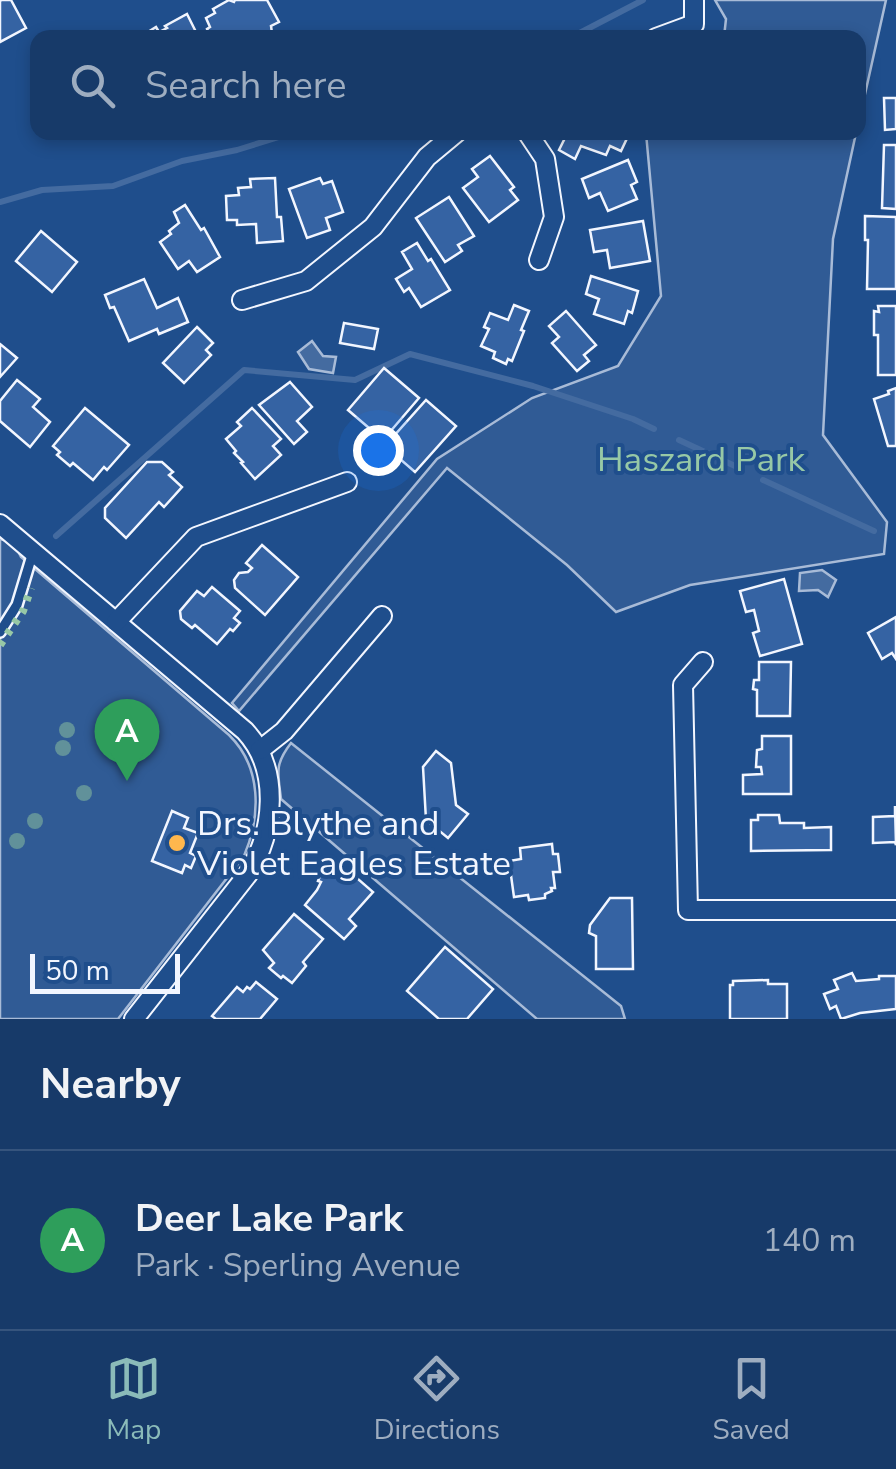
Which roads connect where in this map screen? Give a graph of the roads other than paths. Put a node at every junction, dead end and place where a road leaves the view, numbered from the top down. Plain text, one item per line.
1 (694, 0) edge
2 (678, 30) edge
3 (447, 140) edge
4 (532, 140) edge
5 (539, 260) dead end
6 (242, 300) dead end
7 (347, 482) dead end
8 (0, 524) edge
9 (33, 552) junction
10 (382, 616) dead end
11 (116, 622) junction
12 (0, 632) edge
13 (703, 662) dead end
14 (260, 750) junction
15 (896, 910) edge
16 (134, 1019) edge

1 - 2 street
3 - 6 street
4 - 5 street
7 - 11 street
8 - 9 street
9 - 11 street
9 - 12 lane
10 - 14 street
11 - 14 street
13 - 15 street
14 - 16 street

